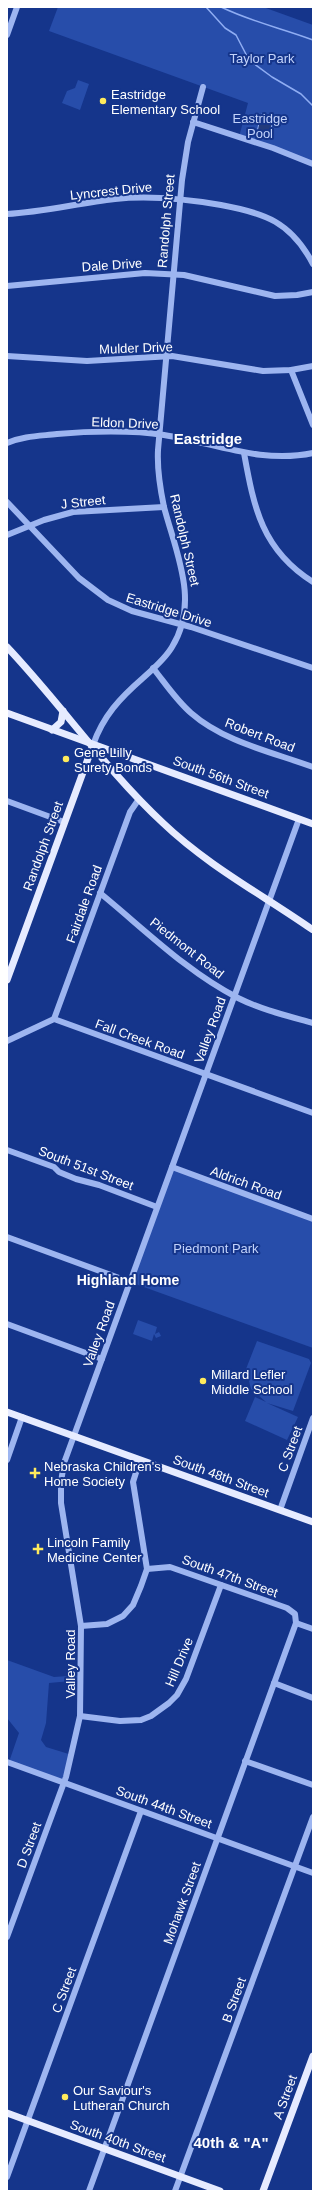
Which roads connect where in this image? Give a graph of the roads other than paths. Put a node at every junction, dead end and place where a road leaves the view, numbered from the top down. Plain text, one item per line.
1 (18, 7) edge
2 (7, 35) edge
3 (203, 87) dead end
4 (193, 122) junction
5 (313, 164) edge
6 (180, 198) junction
7 (7, 214) edge
8 (313, 264) edge
9 (173, 274) junction
10 (7, 286) edge
11 (313, 292) edge
12 (7, 356) edge
13 (166, 356) junction
14 (313, 366) edge
15 (291, 370) junction
16 (313, 425) edge
17 (158, 434) junction
18 (7, 443) edge
19 (244, 453) junction
20 (313, 453) edge
21 (7, 502) edge
22 (164, 507) junction
23 (29, 526) junction
24 (7, 535) edge
25 (313, 582) edge
26 (182, 625) junction
27 (7, 647) edge
28 (153, 668) junction
29 (313, 668) edge
30 (63, 711) junction
31 (7, 713) edge
32 (52, 730) junction
33 (93, 745) junction
34 (313, 767) edge
35 (139, 799) junction
36 (7, 801) edge
37 (299, 819) junction
38 (64, 822) junction
39 (313, 824) edge
40 (100, 893) junction
41 (269, 901) junction
42 (311, 928) edge
43 (7, 977) edge
44 (234, 996) junction
45 (54, 1019) junction
46 (313, 1023) edge
47 (7, 1041) edge
48 (206, 1074) junction
49 (313, 1113) edge
50 (7, 1150) edge
51 (172, 1167) junction
52 (157, 1207) junction
53 (313, 1218) edge
54 (7, 1237) edge
55 (130, 1282) junction
56 (7, 1324) edge
57 (102, 1359) junction
58 (7, 1412) edge
59 (22, 1417) junction
60 (313, 1418) edge
61 (310, 1434) edge
62 (74, 1436) junction
63 (7, 1460) edge
64 (140, 1460) junction
65 (280, 1510) junction
66 (313, 1522) edge
67 (147, 1568) junction
68 (221, 1585) junction
69 (296, 1623) junction
70 (82, 1626) junction
71 (313, 1629) edge
72 (274, 1684) junction
73 (313, 1698) edge
74 (80, 1716) junction
75 (246, 1761) junction
76 (7, 1762) edge
77 (64, 1782) junction
78 (313, 1785) edge
79 (141, 1811) junction
80 (313, 1817) edge
81 (218, 1838) junction
82 (295, 1867) junction
83 (313, 1873) edge
84 (7, 1938) edge
85 (313, 2056) edge
86 (7, 2112) edge
87 (28, 2120) junction
88 (104, 2149) junction
89 (181, 2176) junction
90 (7, 2177) edge
91 (89, 2191) edge
92 (175, 2191) edge
93 (220, 2191) edge
94 (263, 2191) edge

1 - 2 street
3 - 4 street, Randolph Street
4 - 5 street
4 - 6 street, Randolph Street
6 - 7 street, Lyncrest Drive
6 - 8 street, Lyncrest Drive
6 - 9 street, Randolph Street
9 - 10 street, Dale Drive
9 - 11 street, Dale Drive
9 - 13 street, Randolph Street
12 - 13 street, Mulder Drive
13 - 15 street, Mulder Drive
13 - 17 street, Randolph Street
14 - 15 street, Mulder Drive
15 - 16 street
17 - 18 street, Eldon Drive
17 - 19 street, Eldon Drive
17 - 22 street, Randolph Street
19 - 20 street, Eldon Drive
19 - 25 street
21 - 23 street, Eastridge Drive
22 - 23 street, J Street
22 - 26 street, Randolph Street
23 - 24 street, J Street
23 - 26 street, Eastridge Drive
26 - 28 street, Randolph Street
26 - 29 street, Eastridge Drive
27 - 30 main road
28 - 33 street, Randolph Street
28 - 34 street, Robert Road
30 - 32 main road
30 - 33 main road
31 - 32 main road, South 56th Street
32 - 33 main road, South 56th Street
33 - 35 main road
33 - 37 main road, South 56th Street
33 - 38 main road, Randolph Street
35 - 40 street, Fairdale Road
35 - 41 main road
36 - 38 street
37 - 39 main road, South 56th Street
37 - 41 street, Valley Road
38 - 43 main road, Randolph Street
40 - 44 street, Piedmont Road
40 - 45 street, Fairdale Road
41 - 42 main road
41 - 44 street, Valley Road
44 - 46 street, Piedmont Road
44 - 48 street, Valley Road
45 - 47 street
45 - 48 street, Fall Creek Road
48 - 49 street, Fall Creek Road
48 - 51 street, Valley Road
50 - 52 street, South 51st Street
51 - 52 street, Valley Road
51 - 53 street, Aldrich Road
52 - 55 street, Valley Road
54 - 55 street
55 - 57 street, Valley Road
56 - 57 street
57 - 62 street, Valley Road
58 - 59 main road, South 48th Street
59 - 62 main road, South 48th Street
59 - 63 street
60 - 61 street, C Street
61 - 65 street, C Street
62 - 64 main road, South 48th Street
62 - 70 street, Valley Road
64 - 65 main road, South 48th Street
64 - 67 street
65 - 66 main road, South 48th Street
67 - 68 street, South 47th Street
67 - 70 street
68 - 69 street, South 47th Street
68 - 74 street, Hill Drive
69 - 71 street
69 - 72 street, Mohawk Street
70 - 74 street, Valley Road
72 - 73 street
72 - 75 street, Mohawk Street
74 - 77 street, Valley Road
75 - 78 street
75 - 81 street, Mohawk Street
76 - 77 street, South 44th Street
77 - 79 street, South 44th Street
77 - 84 street, D Street
79 - 81 street, South 44th Street
79 - 87 street, C Street
80 - 82 street, B Street
81 - 82 street, South 44th Street
81 - 88 street, Mohawk Street
82 - 83 street, South 44th Street
82 - 89 street, B Street
85 - 94 main road, A Street
86 - 87 main road, South 40th Street
87 - 88 main road, South 40th Street
87 - 90 street, C Street
88 - 89 main road, South 40th Street
88 - 91 street, Mohawk Street
89 - 92 street, B Street
89 - 93 main road, South 40th Street

